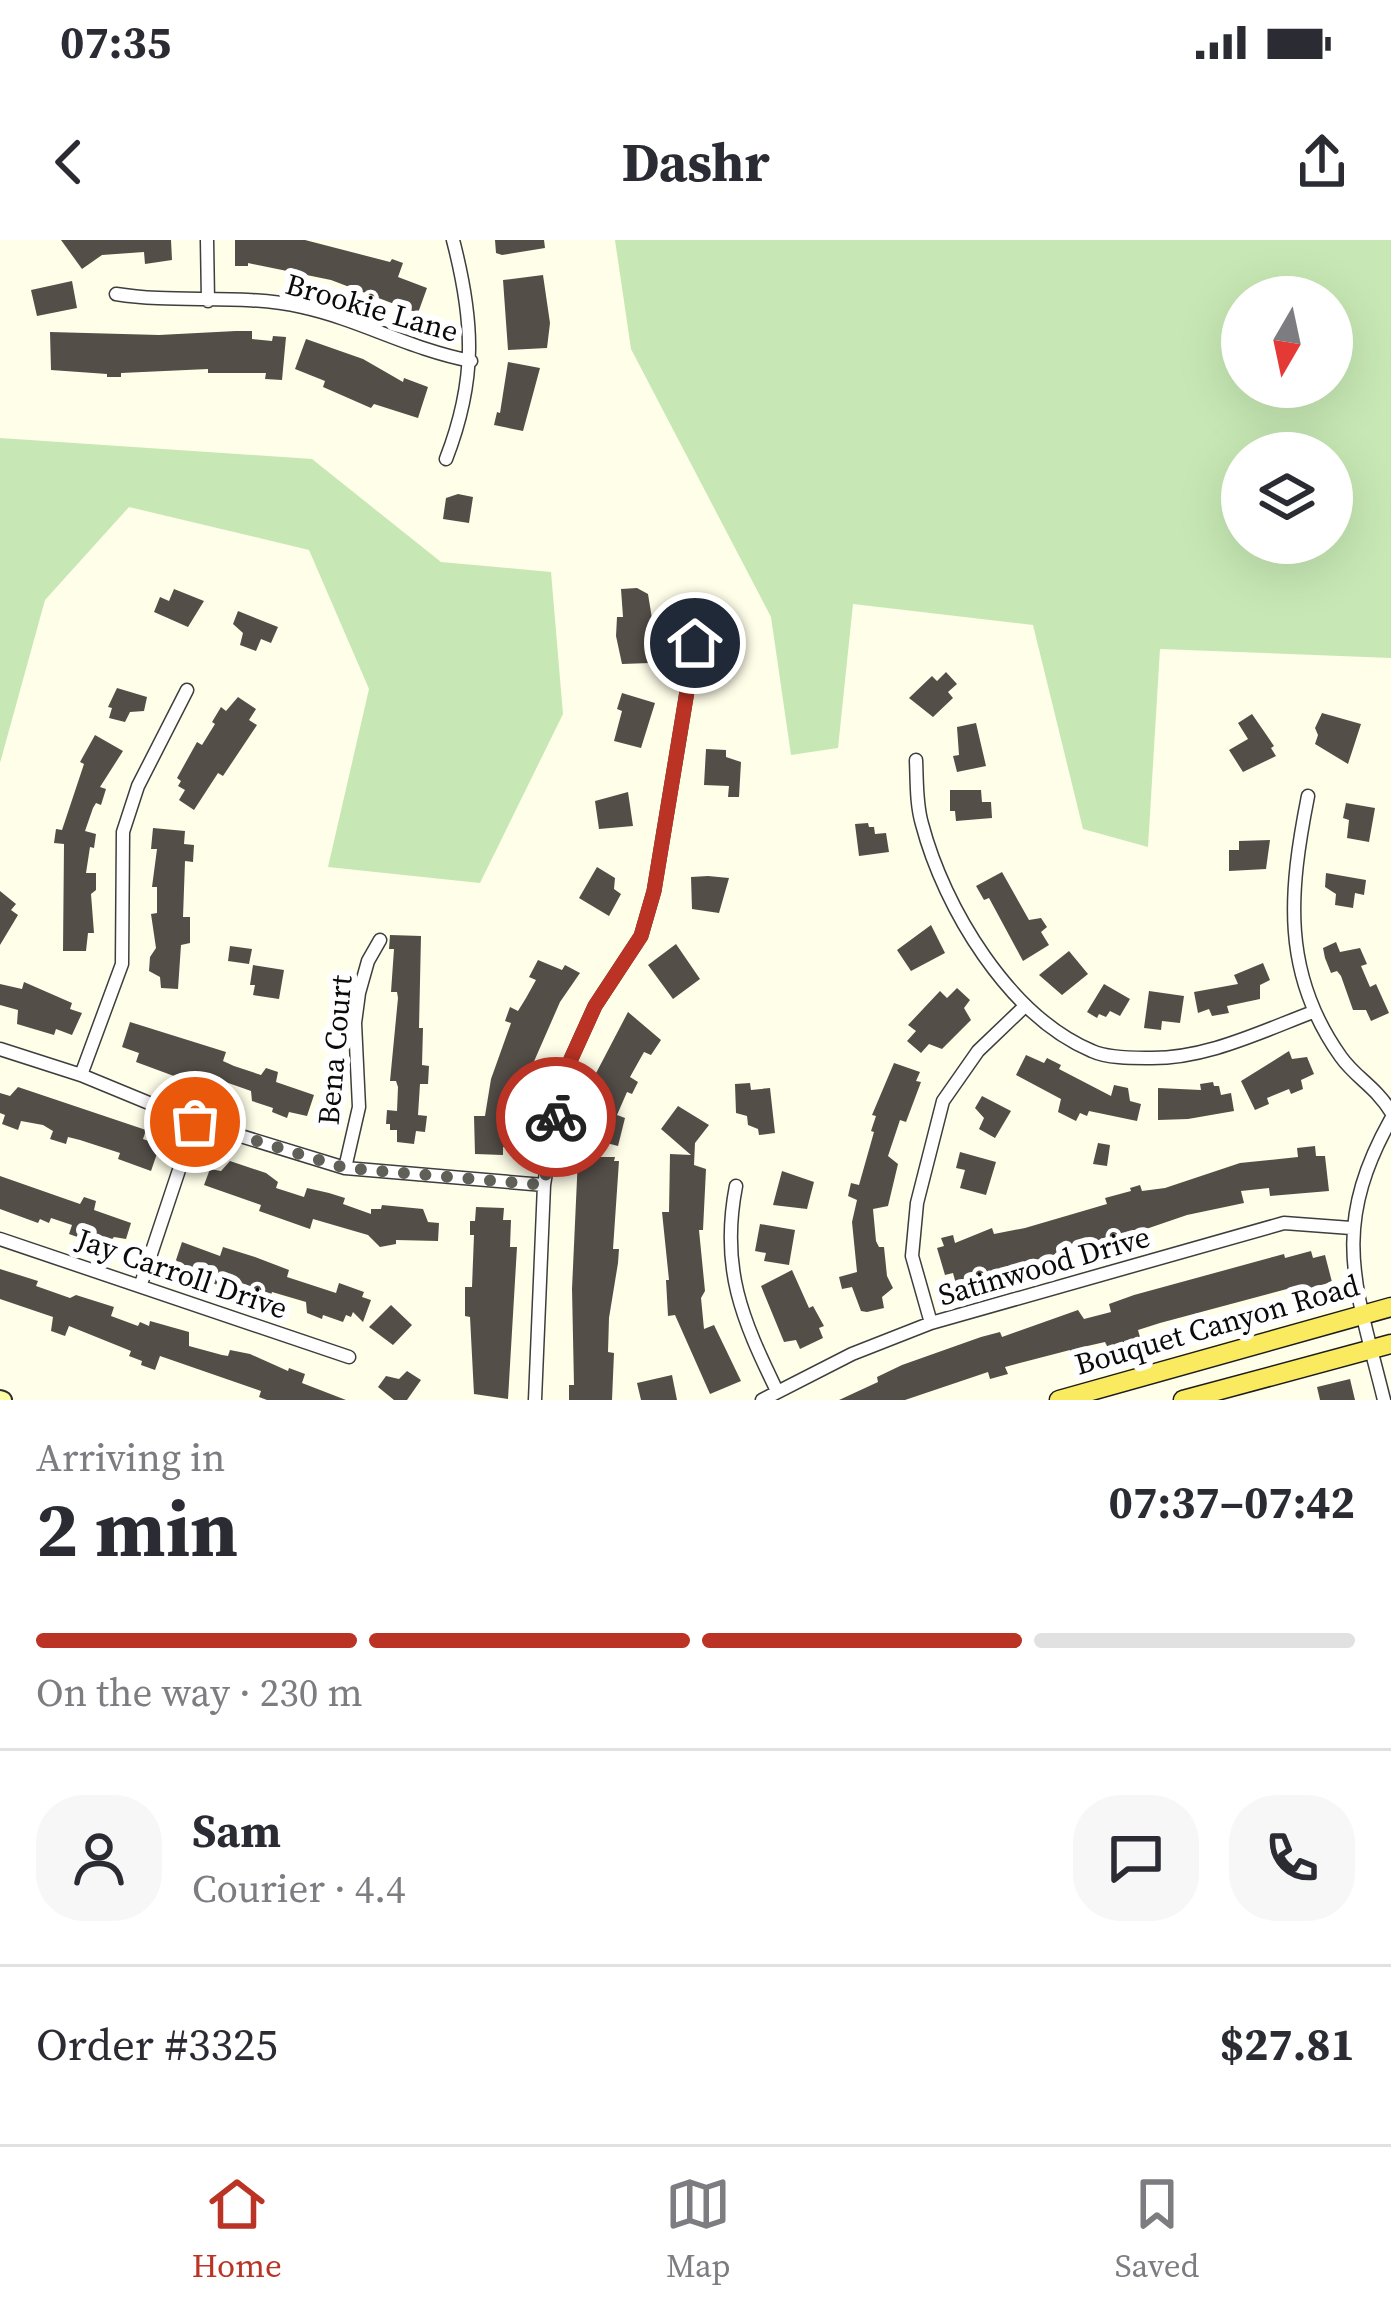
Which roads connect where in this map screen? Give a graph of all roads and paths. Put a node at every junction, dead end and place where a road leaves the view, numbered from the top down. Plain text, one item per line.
1 (207, 240) edge
2 (453, 240) edge
3 (116, 294) dead end
4 (208, 301) junction
5 (471, 361) junction
6 (446, 459) dead end
7 (695, 643) dead end
8 (187, 691) dead end
9 (916, 760) dead end
10 (1308, 796) dead end
11 (380, 940) dead end
12 (1024, 1007) junction
13 (1313, 1012) junction
14 (0, 1049) edge
15 (81, 1075) junction
16 (1391, 1116) edge
17 (195, 1122) junction
18 (345, 1168) junction
19 (544, 1185) junction
20 (736, 1186) dead end
21 (1351, 1228) junction
22 (0, 1239) edge
23 (141, 1284) junction
24 (1391, 1307) edge
25 (1361, 1316) junction
26 (931, 1323) junction
27 (1381, 1347) edge
28 (349, 1357) dead end
29 (777, 1391) junction
30 (535, 1400) edge
31 (762, 1400) edge
32 (1059, 1400) edge
33 (1183, 1400) edge
34 (1384, 1400) edge

1 - 4 street
2 - 5 street
3 - 4 street, Brookie Lane
4 - 5 street, Brookie Lane
5 - 6 street
7 - 19 street
8 - 15 street
9 - 12 street
10 - 13 street
11 - 18 street, Bena Court
12 - 13 street
12 - 26 street
13 - 16 street
14 - 15 street
15 - 17 street
16 - 21 street
17 - 18 street
17 - 23 street
18 - 19 street
19 - 30 street
20 - 29 street
21 - 25 street
21 - 26 street, Satinwood Drive
22 - 23 street, Jay Carroll Drive
23 - 28 street, Jay Carroll Drive
24 - 25 main road, Bouquet Canyon Road
25 - 27 street
25 - 32 main road, Bouquet Canyon Road
26 - 29 street, Satinwood Drive
27 - 33 main road, Bouquet Canyon Road
27 - 34 street
29 - 31 street, Satinwood Drive

